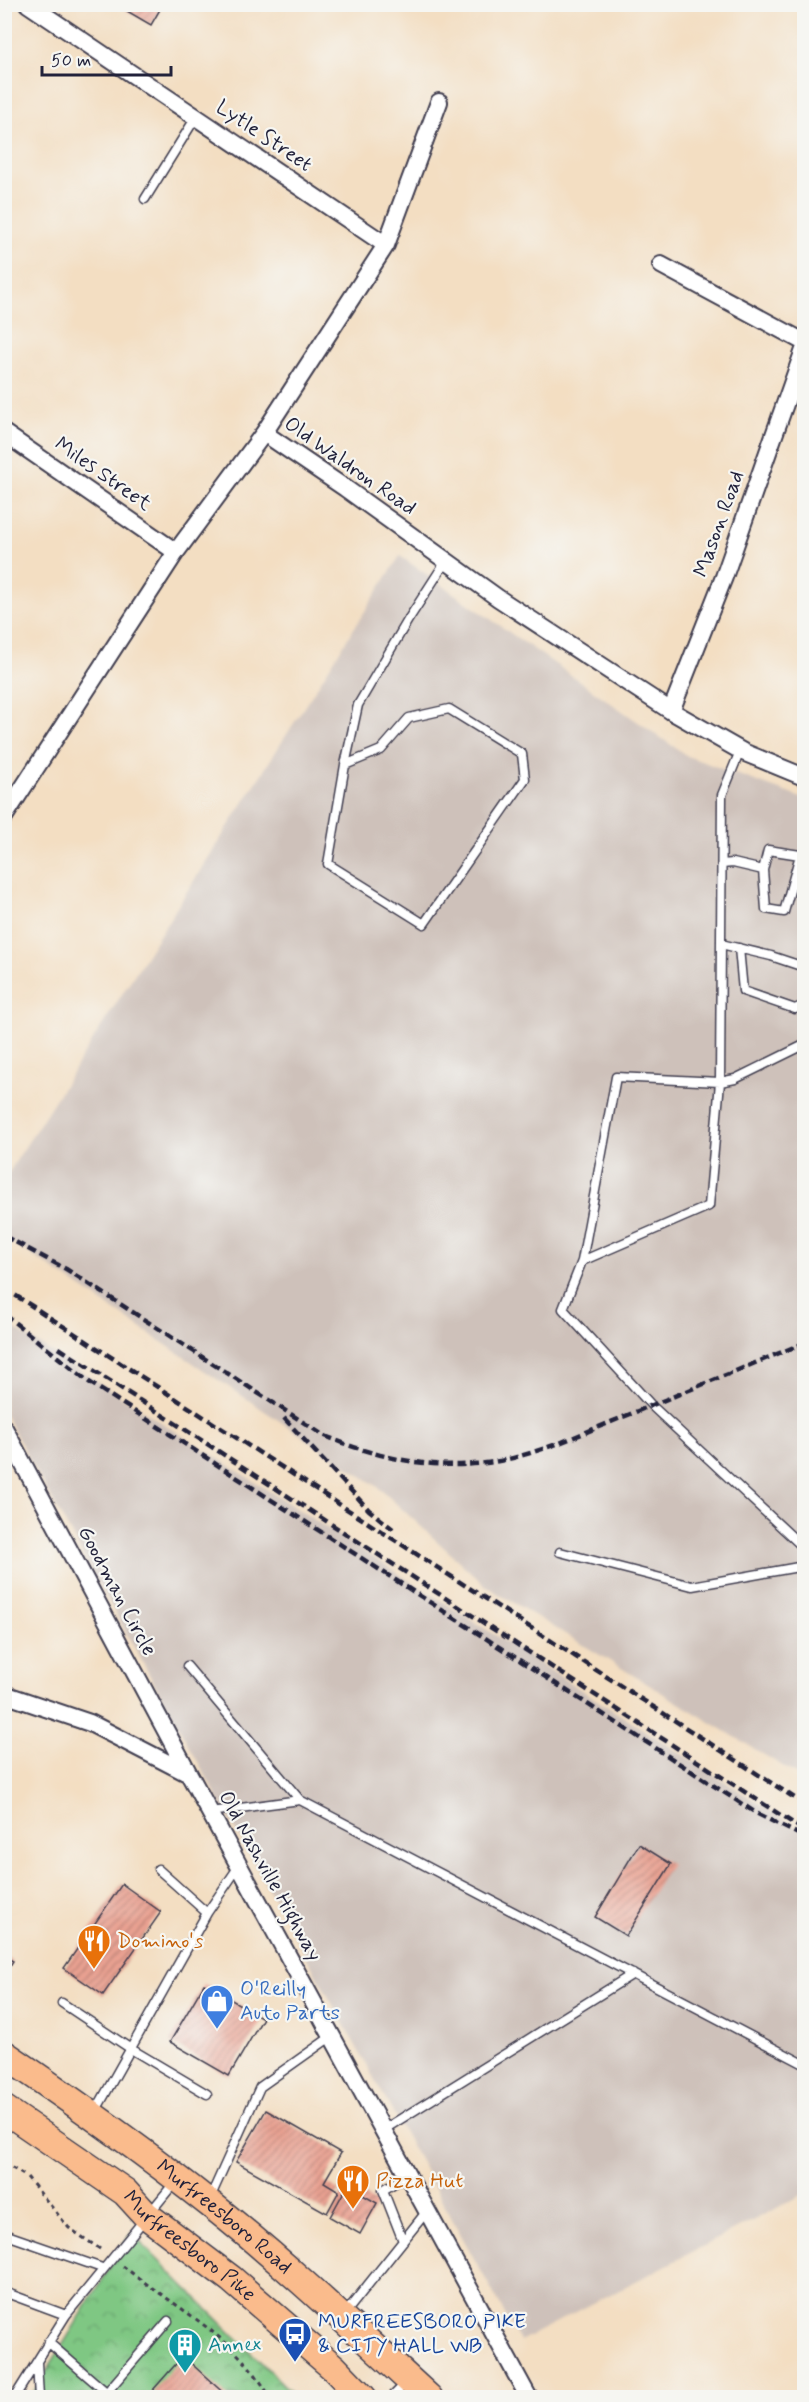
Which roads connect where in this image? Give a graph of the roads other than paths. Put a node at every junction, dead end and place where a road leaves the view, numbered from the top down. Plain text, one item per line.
1 (28, 4) edge
2 (439, 102) dead end
3 (196, 117) junction
4 (145, 199) dead end
5 (386, 245) junction
6 (661, 265) dead end
7 (804, 342) edge
8 (804, 350) edge
9 (4, 433) edge
10 (264, 433) junction
11 (176, 552) junction
12 (446, 561) junction
13 (671, 711) junction
14 (740, 751) junction
15 (345, 765) junction
16 (804, 777) edge
17 (4, 817) edge
18 (722, 864) junction
19 (763, 870) junction
20 (721, 944) junction
21 (739, 948) junction
22 (804, 967) edge
23 (804, 1005) edge
24 (804, 1045) edge
25 (720, 1082) junction
26 (582, 1261) junction
27 (4, 1428) edge
28 (804, 1548) edge
29 (560, 1552) dead end
30 (804, 1566) edge
31 (187, 1666) dead end
32 (4, 1694) edge
33 (189, 1774) junction
34 (300, 1800) junction
35 (210, 1812) junction
36 (239, 1866) junction
37 (158, 1869) dead end
38 (207, 1913) junction
39 (633, 1974) junction
40 (62, 2003) dead end
41 (332, 2036) junction
42 (130, 2049) junction
43 (4, 2054) edge
44 (804, 2064) edge
45 (207, 2094) dead end
46 (4, 2109) edge
47 (93, 2115) junction
48 (383, 2130) junction
49 (408, 2175) junction
50 (178, 2179) junction
51 (208, 2202) junction
52 (427, 2211) junction
53 (146, 2216) junction
54 (4, 2234) edge
55 (403, 2241) junction
56 (102, 2268) junction
57 (4, 2292) edge
58 (66, 2315) junction
59 (342, 2318) junction
60 (168, 2321) dead end
61 (48, 2342) junction
62 (37, 2361) junction
63 (400, 2388) edge
64 (110, 2395) edge
65 (14, 2397) edge
66 (39, 2397) edge
67 (363, 2397) edge
68 (429, 2397) edge
69 (529, 2397) edge

1 - 3 street, Lytle Street
2 - 5 street
3 - 4 lane
3 - 5 street, Lytle Street
5 - 10 street
6 - 7 street
8 - 13 street, Mason Road
9 - 11 street, Miles Street
10 - 11 street, Old Waldron Road
10 - 12 street, Old Waldron Road
11 - 17 street, Old Waldron Road
12 - 13 street, Old Waldron Road
12 - 15 lane
13 - 14 street, Old Waldron Road
14 - 16 street, Old Waldron Road
14 - 18 lane
15 - 15 lane
18 - 19 lane
18 - 20 lane
19 - 19 lane
20 - 21 lane
20 - 25 lane
21 - 22 lane
21 - 23 lane
24 - 25 lane
25 - 26 lane
25 - 26 lane
26 - 28 lane
27 - 33 street, Goodman Circle
29 - 30 lane
31 - 34 lane
32 - 33 street
33 - 35 street, Old Nashville Highway
34 - 35 lane
34 - 39 lane
35 - 36 street, Old Nashville Highway
36 - 38 lane
36 - 41 street, Old Nashville Highway
37 - 38 lane
38 - 42 lane
39 - 44 lane
39 - 48 lane
40 - 42 lane
41 - 48 street, Old Nashville Highway
41 - 51 lane
42 - 45 lane
42 - 47 lane
43 - 47 main road, Murfreesboro Road
46 - 53 main road, Murfreesboro Pike
47 - 50 main road, Murfreesboro Road
48 - 49 street, Old Nashville Highway
49 - 52 street, Old Nashville Highway
49 - 55 lane
50 - 51 main road, Murfreesboro Road
50 - 53 lane
51 - 59 main road, Murfreesboro Road
52 - 55 lane
52 - 69 street, Old Nashville Highway
53 - 56 lane
53 - 67 main road, Murfreesboro Pike
54 - 56 lane
55 - 59 lane
56 - 58 lane
57 - 58 lane
58 - 61 lane
59 - 63 main road, Murfreesboro Road
60 - 64 lane
61 - 62 lane
61 - 64 lane
62 - 65 lane
62 - 66 lane
63 - 68 main road, Murfreesboro Road

